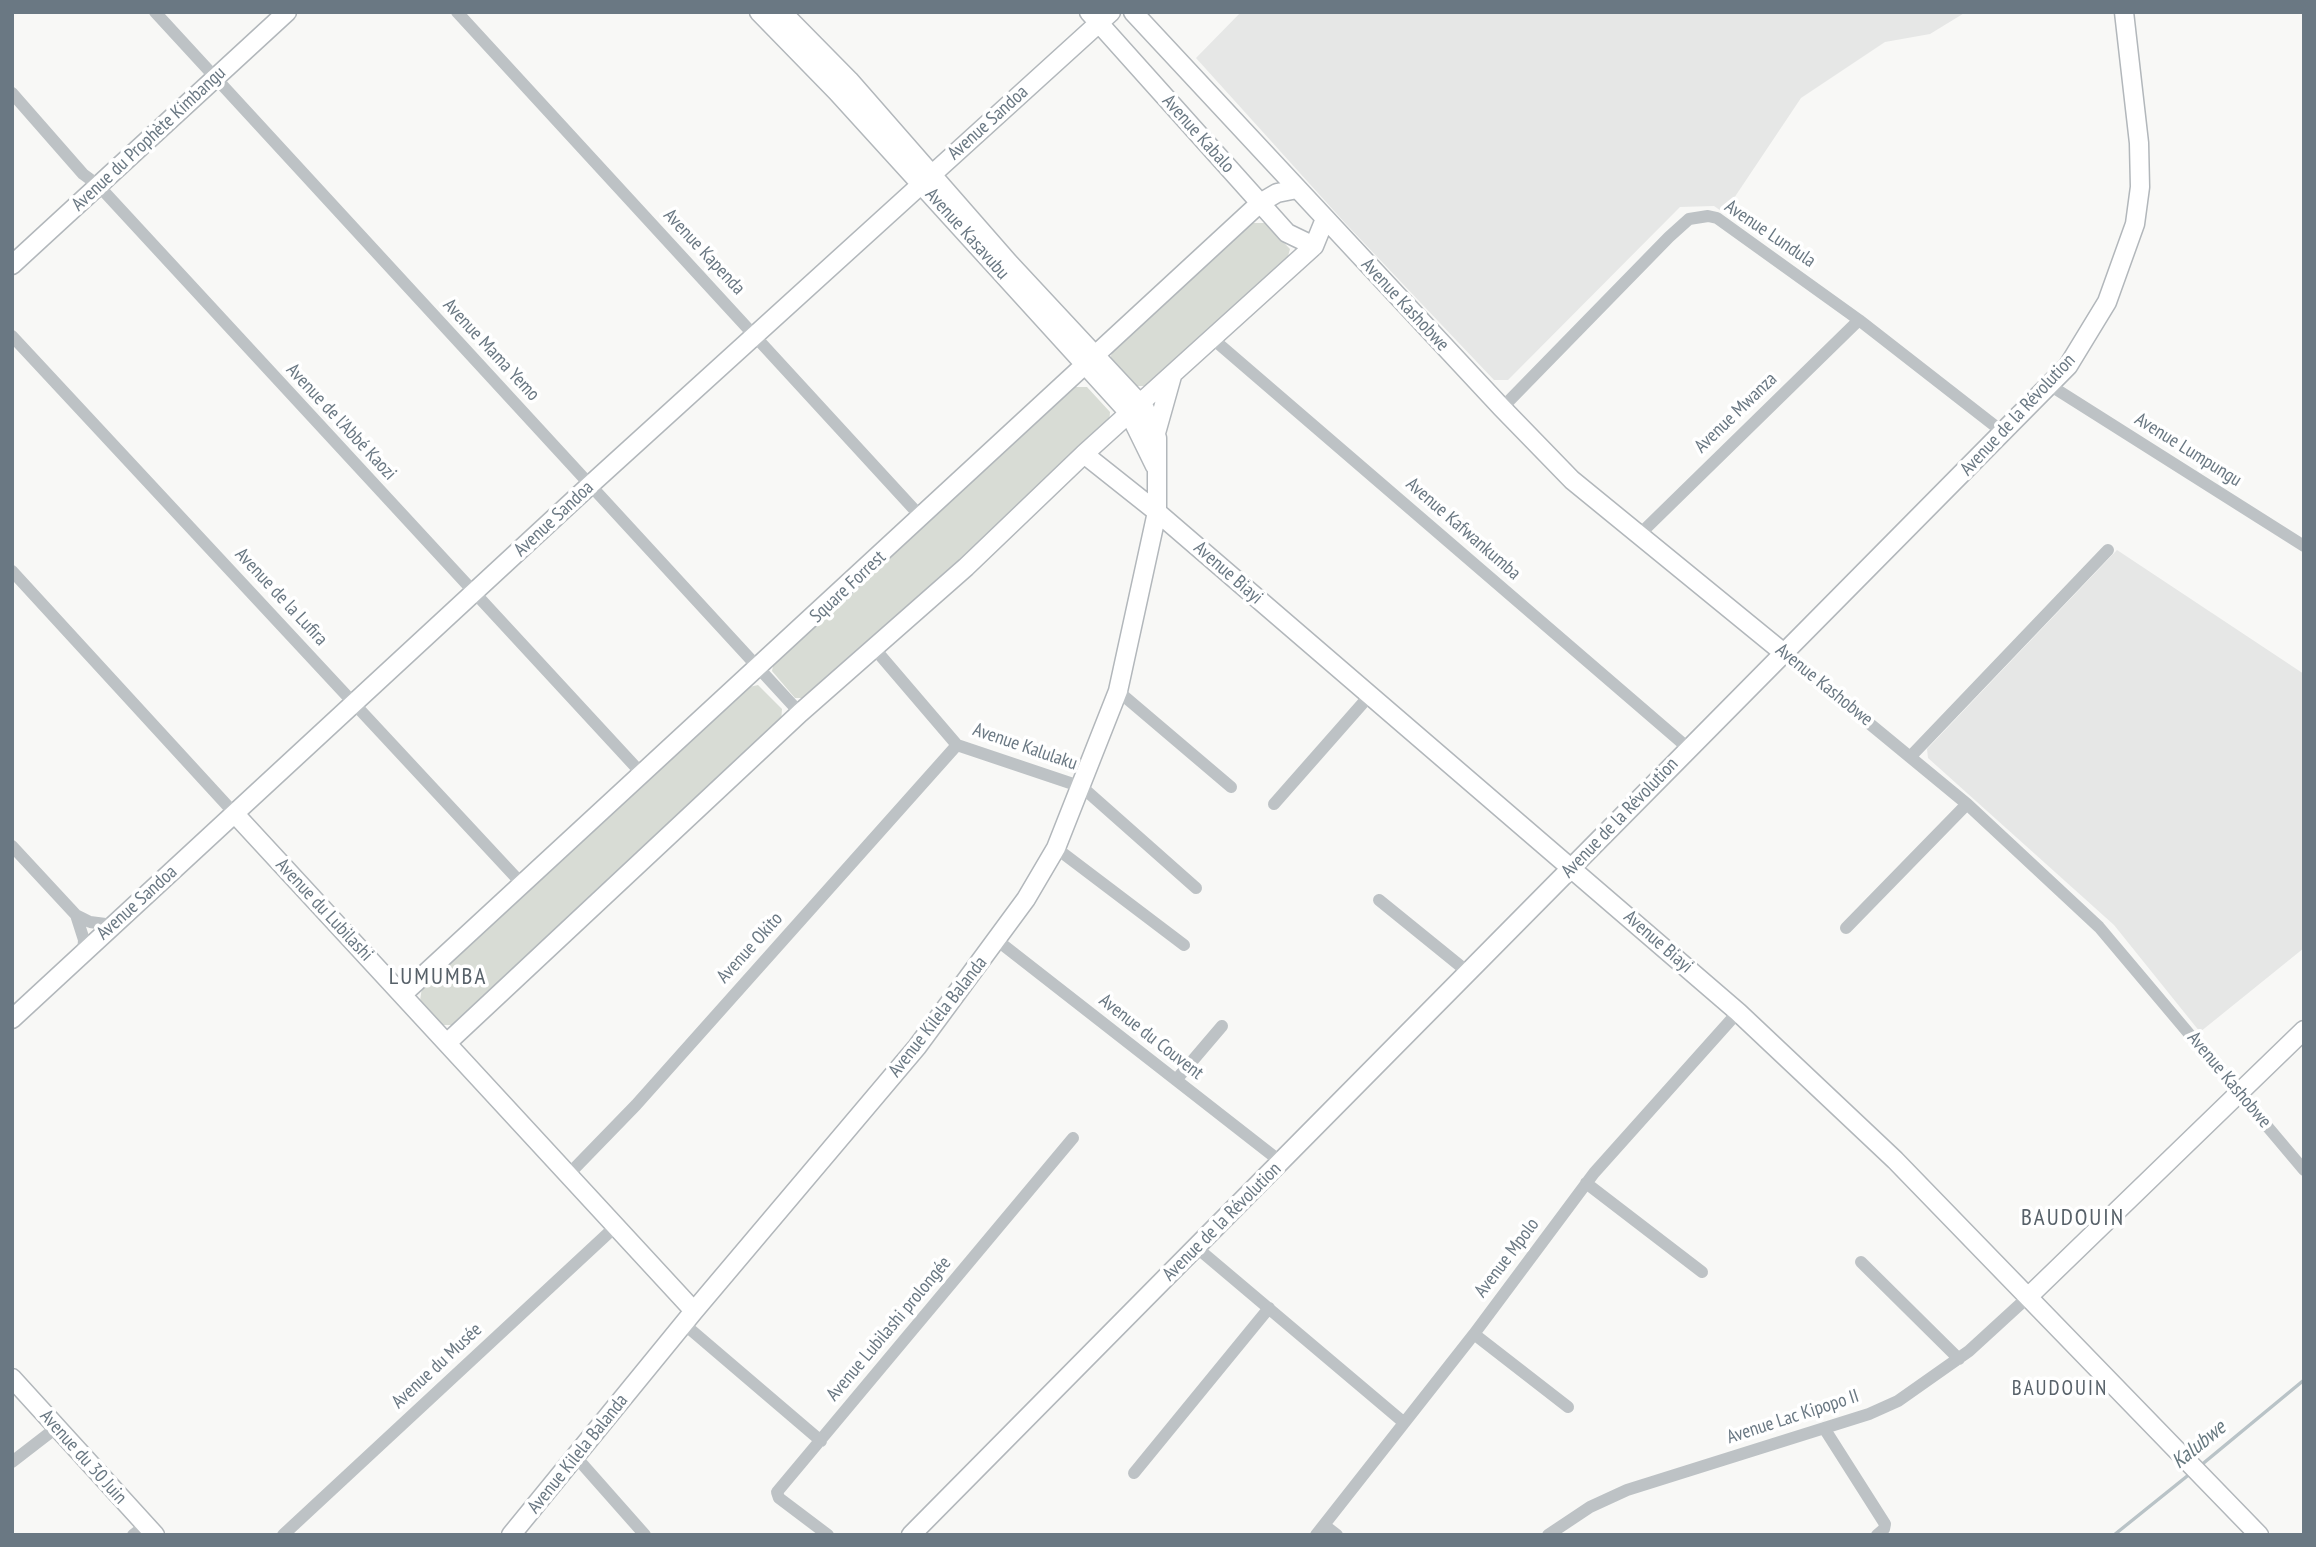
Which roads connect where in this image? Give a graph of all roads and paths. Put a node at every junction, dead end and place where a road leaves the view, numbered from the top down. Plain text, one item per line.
1 (155, 12) edge
2 (287, 12) edge
3 (457, 12) edge
4 (759, 12) edge
5 (782, 12) edge
6 (1133, 12) edge
7 (2124, 12) edge
8 (1099, 16) edge
9 (215, 78) junction
10 (12, 93) edge
11 (926, 179) junction
12 (98, 185) junction
13 (1297, 189) junction
14 (1260, 204) junction
15 (1325, 219) junction
16 (1315, 245) junction
17 (1352, 248) junction
18 (12, 265) edge
19 (1859, 320) junction
20 (12, 335) edge
21 (755, 335) junction
22 (1213, 339) junction
23 (1091, 361) junction
24 (1174, 373) junction
25 (2051, 386) junction
26 (1135, 408) junction
27 (1502, 408) junction
28 (1156, 433) junction
29 (2004, 433) junction
30 (1084, 454) junction
31 (1156, 469) junction
32 (589, 486) junction
33 (1157, 512) junction
34 (922, 518) junction
35 (1640, 534) junction
36 (2304, 546) edge
37 (2108, 550) dead end
38 (12, 571) edge
39 (474, 595) junction
40 (874, 648) junction
41 (1785, 654) junction
42 (757, 669) junction
43 (1118, 691) junction
44 (1370, 695) junction
45 (354, 704) junction
46 (800, 713) junction
47 (957, 745) junction
48 (1688, 748) junction
49 (1911, 756) junction
50 (643, 775) junction
51 (1082, 787) junction
52 (1231, 787) dead end
53 (1967, 803) junction
54 (1274, 804) dead end
55 (235, 814) junction
56 (12, 846) edge
57 (1056, 848) junction
58 (1572, 867) junction
59 (522, 884) junction
60 (1196, 888) dead end
61 (1380, 900) dead end
62 (76, 915) junction
63 (113, 925) junction
64 (1846, 928) dead end
65 (998, 941) junction
66 (1184, 945) dead end
67 (83, 953) junction
68 (1469, 973) junction
69 (403, 994) junction
70 (1738, 1012) junction
71 (12, 1019) edge
72 (1222, 1026) dead end
73 (2304, 1030) edge
74 (448, 1042) junction
75 (1175, 1080) junction
76 (2239, 1094) junction
77 (1073, 1138) dead end
78 (1281, 1162) junction
79 (2304, 1170) edge
80 (569, 1174) junction
81 (1586, 1183) junction
82 (616, 1226) junction
83 (1196, 1247) junction
84 (1861, 1262) dead end
85 (1702, 1272) dead end
86 (2028, 1297) junction
87 (1269, 1308) junction
88 (689, 1317) junction
89 (1474, 1334) junction
90 (1959, 1359) junction
91 (12, 1378) edge
92 (1568, 1407) dead end
93 (1402, 1421) junction
94 (57, 1428) junction
95 (1824, 1428) junction
96 (821, 1441) junction
97 (576, 1457) junction
98 (12, 1462) edge
99 (1134, 1473) dead end
100 (1320, 1530) edge
101 (144, 1532) edge
102 (283, 1535) edge
103 (511, 1535) edge
104 (645, 1535) edge
105 (828, 1535) edge
106 (911, 1535) edge
107 (1337, 1535) edge
108 (1548, 1535) edge
109 (1877, 1535) edge
110 (2259, 1535) edge

1 - 9 street, Avenue Mama Yemo
2 - 9 street, Avenue du Prophète Kimbangu
3 - 21 street, Avenue Kapenda
4 - 11 street, Avenue Kasavubu
5 - 11 street, Avenue Kasavubu
6 - 13 street, Avenue Kabalo
7 - 25 street, Avenue de la Révolution
8 - 11 street, Avenue Sandoa
8 - 14 street, Avenue Kabalo
9 - 12 street, Avenue du Prophète Kimbangu
9 - 32 street, Avenue Mama Yemo
10 - 12 street, Avenue de l'Abbé Kaozi
11 - 21 street, Avenue Sandoa
11 - 23 street, Avenue Kasavubu
12 - 18 street, Avenue du Prophète Kimbangu
12 - 39 street, Avenue de l'Abbé Kaozi
13 - 14 street, Square Forrest
13 - 15 street, Avenue Kabalo
14 - 16 street, Avenue Kabalo
14 - 23 street, Square Forrest
15 - 16 street
15 - 17 street, Avenue Kashobwe
16 - 17 street
16 - 22 street
17 - 27 street, Avenue Kashobwe
19 - 27 street, Avenue Lundula
19 - 29 street, Avenue Lundula
19 - 35 street, Avenue Mwanza
20 - 45 street, Avenue de la Lufira
21 - 32 street, Avenue Sandoa
21 - 34 street, Avenue Kapenda
22 - 24 street
22 - 48 street, Avenue Kafwankumba
23 - 26 street, Avenue Kasavubu
23 - 34 street, Square Forrest
24 - 26 street
24 - 28 street
25 - 29 street, Avenue de la Révolution
25 - 36 street, Avenue Lumpungu
26 - 28 street, Avenue Kilela Balanda
26 - 30 street
26 - 31 street, Avenue Kasavubu
27 - 35 street, Avenue Kashobwe
28 - 31 street, Avenue Kilela Balanda
29 - 41 street, Avenue de la Révolution
30 - 33 street, Avenue Biayi
30 - 40 street
31 - 33 street, Avenue Kilela Balanda
32 - 39 street, Avenue Sandoa
32 - 42 street, Avenue Mama Yemo
33 - 43 street, Avenue Kilela Balanda
33 - 44 street, Avenue Biayi
34 - 42 street, Square Forrest
35 - 41 street, Avenue Kashobwe
37 - 49 street
38 - 55 street, Avenue du Lubilashi
39 - 45 street, Avenue Sandoa
39 - 50 street, Avenue de l'Abbé Kaozi
40 - 46 street
40 - 47 street, Avenue Kalulaku
41 - 48 street, Avenue de la Révolution
41 - 49 street, Avenue Kashobwe
42 - 46 street, Avenue Mama Yemo
42 - 50 street, Square Forrest
43 - 51 street, Avenue Kilela Balanda
43 - 52 street
44 - 54 street
44 - 58 street, Avenue Biayi
45 - 55 street, Avenue Sandoa
45 - 59 street, Avenue de la Lufira
46 - 74 street
47 - 51 street, Avenue Kalulaku
47 - 80 street, Avenue Okito
48 - 58 street, Avenue de la Révolution
49 - 53 street, Avenue Kashobwe
50 - 59 street, Square Forrest
51 - 57 street, Avenue Kilela Balanda
51 - 60 street
53 - 64 street
53 - 76 street, Avenue Kashobwe
55 - 63 street, Avenue Sandoa
55 - 69 street, Avenue du Lubilashi
56 - 62 street
57 - 65 street, Avenue Kilela Balanda
57 - 66 street
58 - 68 street, Avenue de la Révolution
58 - 70 street, Avenue Biayi
59 - 69 street, Square Forrest
61 - 68 street
62 - 63 street
62 - 67 street
63 - 67 street, Avenue Sandoa
65 - 75 street, Avenue du Couvent
65 - 88 street, Avenue Kilela Balanda
67 - 71 street, Avenue Sandoa
68 - 78 street, Avenue de la Révolution
69 - 74 street, Avenue du Lubilashi
70 - 81 street, Avenue Mpolo
70 - 86 street, Avenue Biayi
72 - 75 street
73 - 76 street
74 - 80 street, Avenue du Lubilashi
75 - 78 street, Avenue du Couvent
76 - 79 street, Avenue Kashobwe
76 - 86 street
77 - 96 street, Avenue Lubilashi prolongée
78 - 83 street, Avenue de la Révolution
80 - 82 street, Avenue du Lubilashi
81 - 85 street
81 - 89 street, Avenue Mpolo
82 - 88 street, Avenue du Lubilashi
82 - 102 street, Avenue du Musée
83 - 87 street
83 - 106 street, Avenue de la Révolution
84 - 90 street
86 - 90 street, Avenue Lac Kipopo II
86 - 110 street, Avenue Biayi
87 - 93 street
87 - 99 street
88 - 96 street
88 - 97 street, Avenue Kilela Balanda
89 - 92 street
89 - 93 street, Avenue Mpolo
90 - 95 street, Avenue Lac Kipopo II
91 - 94 street, Avenue du 30 Juin
93 - 100 street, Avenue Mpolo
94 - 98 street
94 - 101 street, Avenue du 30 Juin
95 - 108 street, Avenue Lac Kipopo II
95 - 109 street
96 - 105 street, Avenue Lubilashi prolongée
97 - 103 street, Avenue Kilela Balanda
97 - 104 street
100 - 107 street

